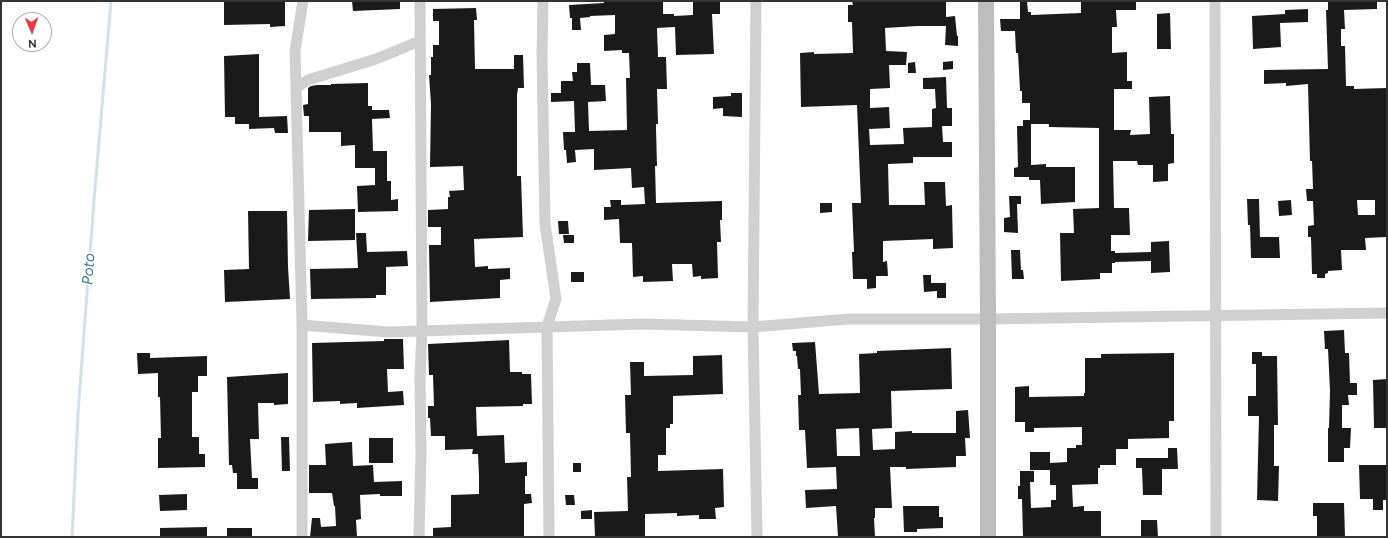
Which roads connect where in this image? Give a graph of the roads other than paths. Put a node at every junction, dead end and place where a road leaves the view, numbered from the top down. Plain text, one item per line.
1 (303, 1) edge
2 (420, 1) edge
3 (544, 1) edge
4 (756, 1) edge
5 (986, 1) edge
6 (1215, 1) edge
7 (420, 41) junction
8 (296, 88) junction
9 (1387, 314) edge
10 (1216, 316) junction
11 (988, 319) junction
12 (302, 325) junction
13 (548, 326) junction
14 (753, 327) junction
15 (422, 331) junction
16 (302, 537) edge
17 (419, 537) edge
18 (549, 537) edge
19 (757, 537) edge
20 (988, 537) edge
21 (1216, 537) edge

1 - 8 street
2 - 7 street
3 - 13 street
4 - 14 street
5 - 11 street
6 - 10 street
7 - 8 street
7 - 15 street
8 - 12 street
9 - 10 street
10 - 11 street
10 - 21 street
11 - 14 street
11 - 20 street
12 - 15 street
12 - 16 street
13 - 14 street
13 - 15 street
13 - 18 street
14 - 19 street
15 - 17 street

